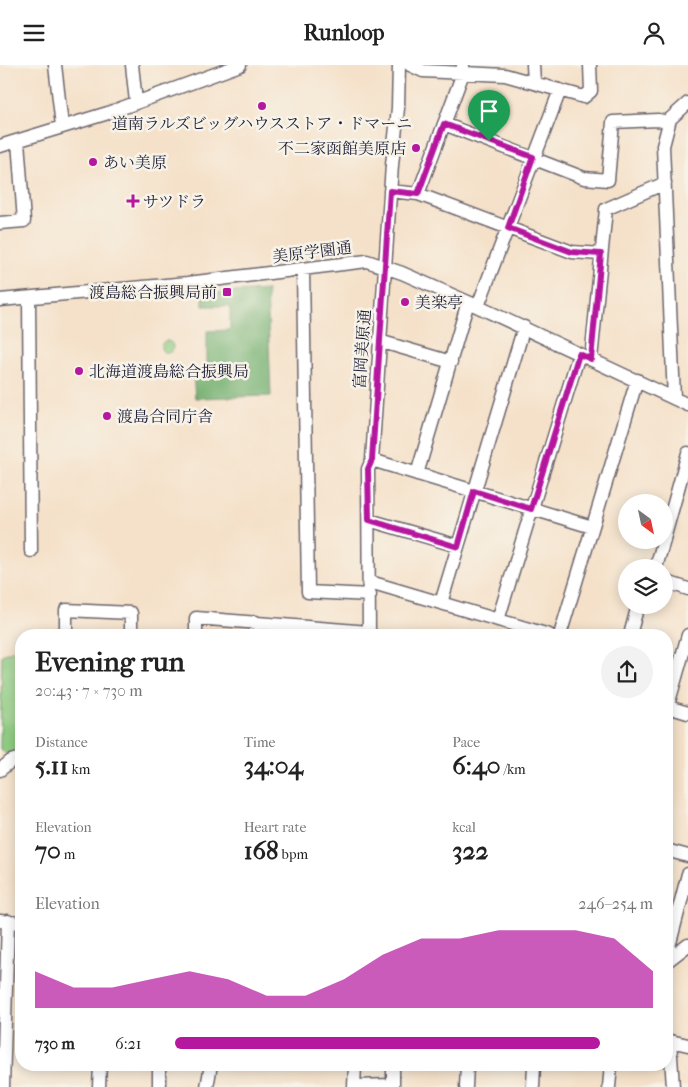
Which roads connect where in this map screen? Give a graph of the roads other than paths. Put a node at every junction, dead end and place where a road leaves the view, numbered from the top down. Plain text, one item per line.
1 (56, 65) edge
2 (132, 65) edge
3 (240, 65) edge
4 (398, 65) edge
5 (410, 65) edge
6 (533, 65) edge
7 (590, 65) edge
8 (463, 69) edge
9 (534, 82) junction
10 (560, 90) junction
11 (136, 102) junction
12 (688, 103) edge
13 (668, 122) junction
14 (444, 124) junction
15 (62, 126) junction
16 (18, 141) junction
17 (0, 147) edge
18 (533, 157) junction
19 (665, 183) junction
20 (390, 191) junction
21 (418, 194) junction
22 (0, 223) edge
23 (508, 228) junction
24 (601, 254) junction
25 (385, 267) junction
26 (303, 269) junction
27 (29, 297) junction
28 (0, 299) edge
29 (473, 304) junction
30 (524, 327) junction
31 (379, 341) junction
32 (579, 354) junction
33 (591, 359) junction
34 (451, 362) junction
35 (637, 380) junction
36 (674, 398) junction
37 (688, 405) edge
38 (688, 453) edge
39 (372, 460) junction
40 (417, 474) junction
41 (474, 491) junction
42 (673, 507) edge
43 (531, 509) junction
44 (369, 520) junction
45 (592, 527) junction
46 (458, 547) junction
47 (30, 551) dead end
48 (673, 584) edge
49 (370, 589) junction
50 (688, 589) edge
51 (441, 603) junction
52 (636, 614) edge
53 (498, 620) junction
54 (66, 629) edge
55 (131, 629) edge
56 (196, 629) edge
57 (255, 629) edge
58 (369, 629) edge
59 (529, 629) edge
60 (562, 629) edge
61 (632, 629) edge
62 (688, 635) edge
63 (673, 689) edge
64 (673, 711) edge
65 (688, 713) edge
66 (15, 760) edge
67 (0, 770) edge
68 (673, 852) edge
69 (688, 856) edge
70 (688, 874) edge
71 (4, 921) edge
72 (673, 931) edge
73 (688, 945) edge
74 (673, 957) edge
75 (673, 1041) edge
76 (688, 1045) edge
77 (100, 1071) edge
78 (159, 1071) edge
79 (210, 1071) edge
80 (355, 1071) edge
81 (393, 1071) edge
82 (467, 1071) edge
83 (534, 1071) edge
84 (610, 1071) edge
85 (671, 1071) edge
86 (393, 1086) edge
87 (3, 1087) edge
88 (100, 1087) edge
89 (158, 1087) edge
90 (207, 1087) edge
91 (354, 1087) edge
92 (466, 1087) edge
93 (533, 1087) edge
94 (609, 1087) edge
95 (673, 1087) edge

1 - 15 street
2 - 11 street
3 - 11 street
4 - 20 street, 富岡美原通
5 - 8 street
6 - 9 street
7 - 10 street
8 - 9 street
8 - 14 street
9 - 10 street
10 - 18 street
11 - 15 street
12 - 13 street
13 - 18 street
13 - 19 street
14 - 18 street
14 - 21 street
15 - 16 street
16 - 17 street
16 - 22 street
18 - 23 street
19 - 24 street
19 - 36 street
20 - 21 street
20 - 25 street, 富岡美原通
21 - 23 street
23 - 24 street
23 - 29 street
24 - 33 street
25 - 26 street, 美原学園通
25 - 29 street, 美原学園通
25 - 31 street, 富岡美原通
26 - 27 street, 美原学園通
26 - 49 street
27 - 28 street, 美原学園通
27 - 47 street
29 - 30 street, 美原学園通
29 - 34 street
30 - 32 street, 美原学園通
30 - 41 street
31 - 34 street
31 - 39 street, 富岡美原通
32 - 33 street, 美原学園通
32 - 43 street
33 - 35 street, 美原学園通
34 - 40 street
35 - 36 street, 美原学園通
35 - 45 street
36 - 37 street, 美原学園通
38 - 42 street
39 - 40 street
39 - 44 street, 富岡美原通
40 - 41 street
41 - 43 street
41 - 46 street
43 - 45 street
43 - 53 street
44 - 46 street
44 - 49 street, 富岡美原通
45 - 60 street
46 - 51 street
48 - 50 street
49 - 51 street
49 - 58 street, 富岡美原通
51 - 53 street
52 - 61 street
53 - 59 street
54 - 55 street
56 - 57 street
62 - 63 street
64 - 65 street
66 - 67 street
68 - 69 street
70 - 72 street
71 - 87 street
73 - 74 street
75 - 76 street
77 - 88 street
78 - 89 street
79 - 90 street
80 - 91 street
81 - 86 street
82 - 92 street
83 - 93 street
84 - 94 street
85 - 95 street
86 - 91 street

